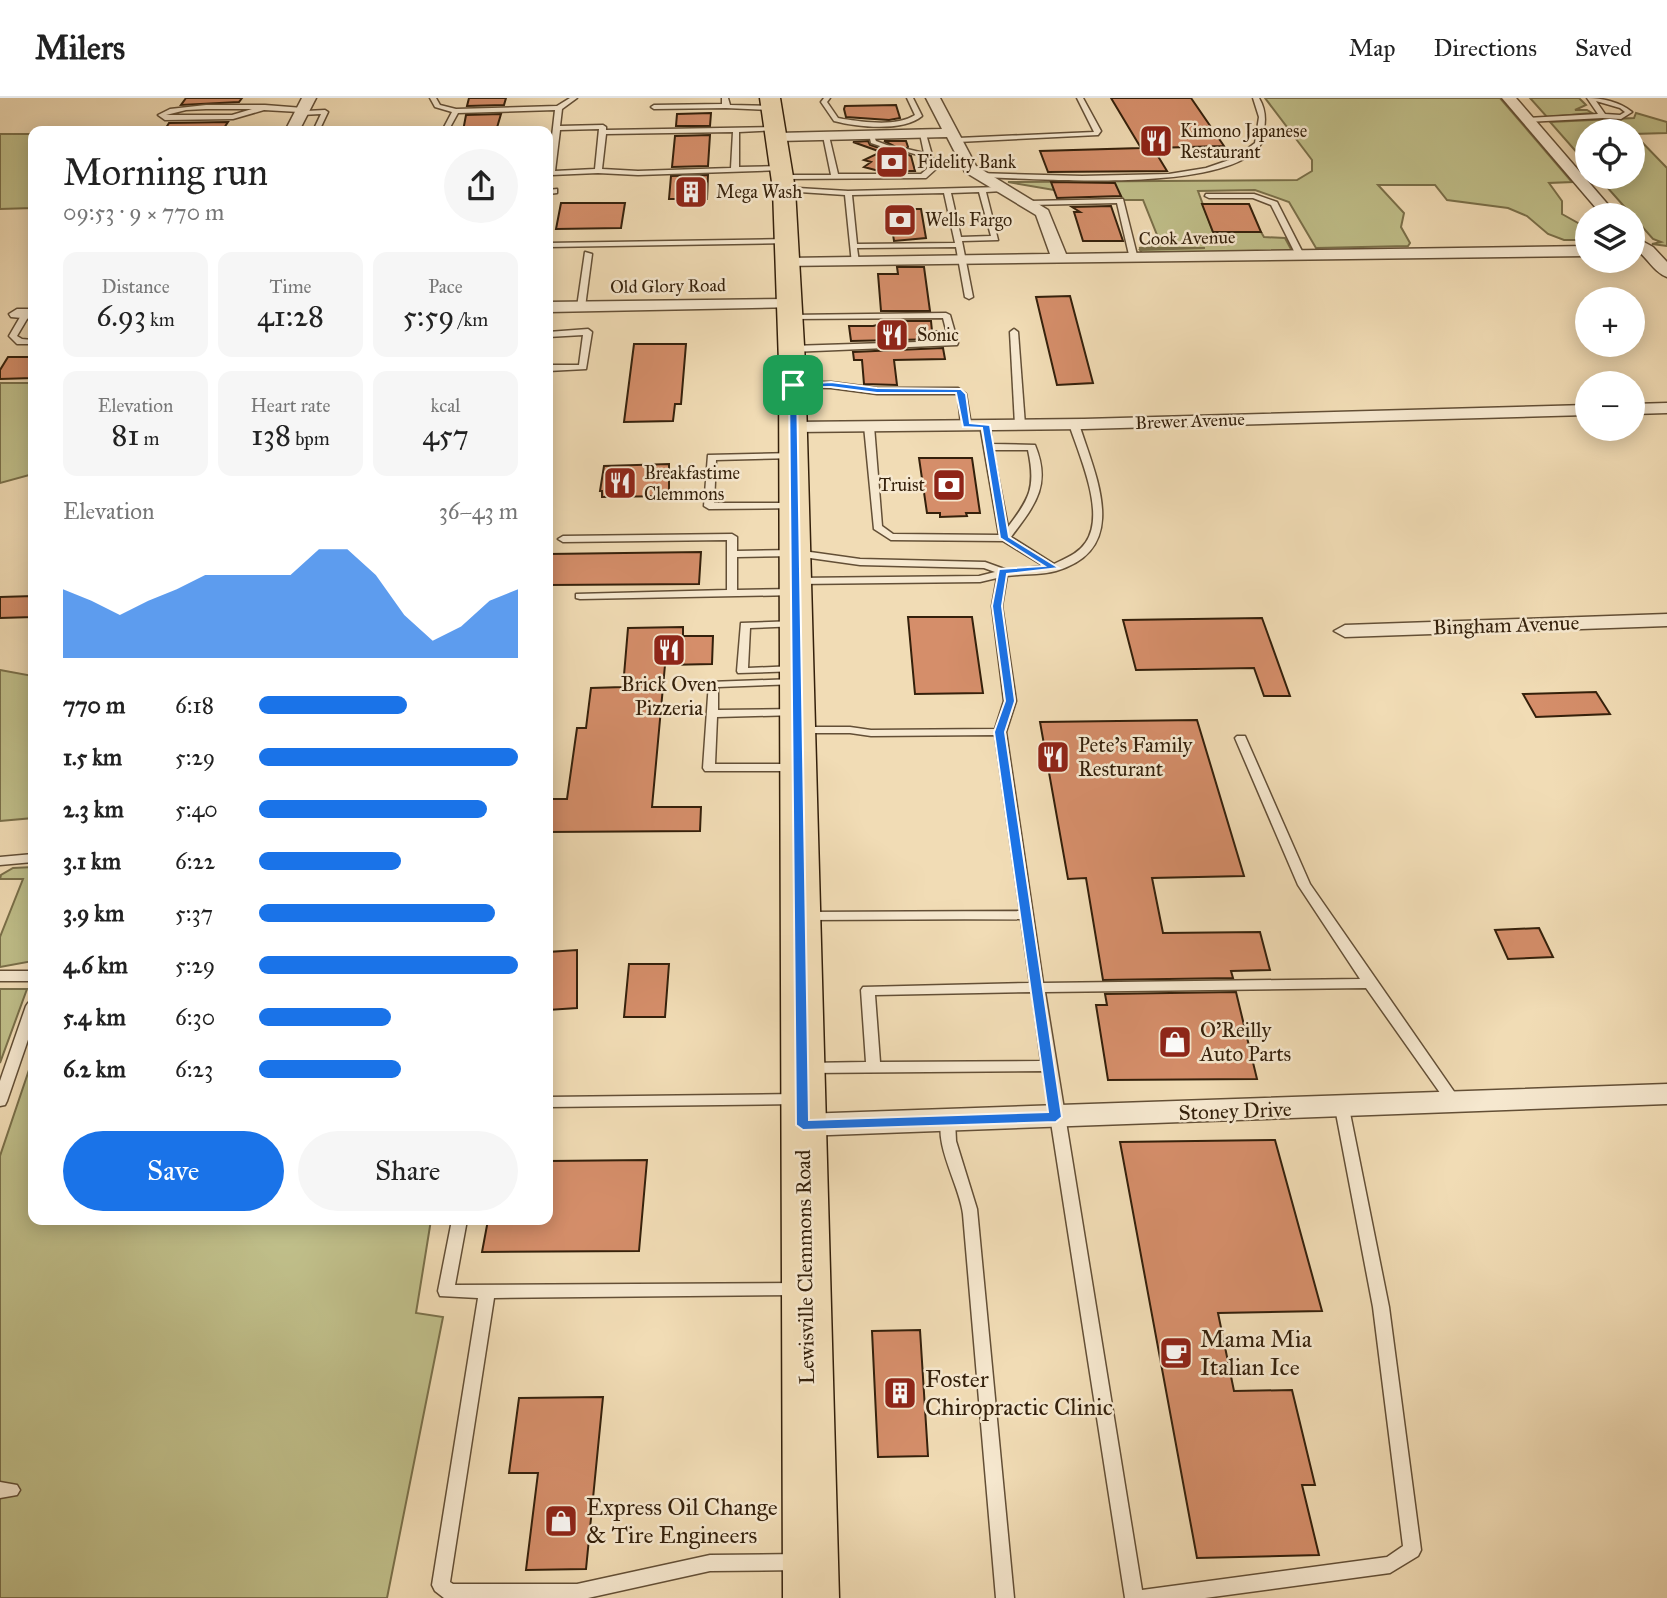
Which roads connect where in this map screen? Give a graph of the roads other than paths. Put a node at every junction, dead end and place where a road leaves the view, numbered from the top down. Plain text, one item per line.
1 (433, 98) edge
2 (574, 98) edge
3 (910, 98) edge
4 (933, 98) edge
5 (1080, 98) edge
6 (1256, 98) edge
7 (1509, 98) edge
8 (1590, 98) edge
9 (825, 100) edge
10 (726, 102) edge
11 (265, 107) junction
12 (304, 107) edge
13 (654, 107) dead end
14 (559, 108) junction
15 (456, 111) junction
16 (1602, 116) junction
17 (1527, 120) junction
18 (893, 124) junction
19 (294, 126) edge
20 (318, 126) edge
21 (448, 126) edge
22 (826, 126) junction
23 (558, 128) junction
24 (736, 130) junction
25 (603, 132) junction
26 (923, 134) junction
27 (871, 135) junction
28 (956, 137) junction
29 (778, 144) edge
30 (889, 147) dead end
31 (907, 151) dead end
32 (929, 156) junction
33 (553, 160) edge
34 (735, 169) junction
35 (598, 171) junction
36 (553, 173) edge
37 (976, 175) junction
38 (835, 176) junction
39 (1002, 189) junction
40 (947, 192) junction
41 (983, 192) junction
42 (848, 193) junction
43 (1209, 196) dead end
44 (1030, 203) junction
45 (1600, 203) edge
46 (958, 242) junction
47 (553, 245) edge
48 (1645, 250) edge
49 (1667, 250) edge
50 (1575, 251) edge
51 (788, 252) junction
52 (1645, 253) edge
53 (588, 254) dead end
54 (855, 254) junction
55 (1300, 255) junction
56 (1134, 259) junction
57 (1060, 260) junction
58 (962, 261) junction
59 (1667, 272) edge
60 (969, 297) dead end
61 (553, 307) edge
62 (581, 307) junction
63 (25, 314) edge
64 (1014, 332) dead end
65 (553, 334) edge
66 (791, 339) junction
67 (28, 342) edge
68 (553, 368) edge
69 (1667, 408) edge
70 (1645, 409) edge
71 (1575, 410) edge
72 (1074, 424) junction
73 (966, 425) junction
74 (985, 425) junction
75 (1020, 425) junction
76 (869, 426) junction
77 (794, 442) junction
78 (988, 447) junction
79 (795, 506) junction
80 (1005, 538) junction
81 (564, 540) dead end
82 (732, 554) junction
83 (1054, 568) junction
84 (1003, 571) junction
85 (796, 587) junction
86 (732, 593) junction
87 (580, 596) dead end
88 (1667, 620) edge
89 (1345, 631) dead end
90 (798, 698) junction
91 (712, 714) junction
92 (1000, 732) junction
93 (1241, 738) dead end
94 (800, 768) junction
95 (28, 858) edge
96 (0, 861) edge
97 (1027, 915) junction
98 (801, 916) junction
99 (0, 976) edge
100 (28, 976) edge
101 (1370, 983) junction
102 (1038, 990) junction
103 (28, 1020) edge
104 (1049, 1066) junction
105 (873, 1068) junction
106 (1667, 1094) edge
107 (803, 1097) junction
108 (0, 1101) edge
109 (553, 1102) edge
110 (1455, 1104) junction
111 (1342, 1108) junction
112 (1056, 1117) junction
113 (948, 1120) junction
114 (458, 1225) edge
115 (805, 1289) junction
116 (487, 1292) junction
117 (811, 1580) edge
118 (1005, 1598) edge
119 (1135, 1598) edge
120 (1142, 1598) edge

1 - 15 lane
2 - 14 lane
3 - 18 lane
4 - 28 street
5 - 28 lane
6 - 37 lane
7 - 17 street
8 - 16 lane
8 - 16 lane
9 - 18 lane
9 - 22 lane
10 - 13 lane
10 - 29 lane
11 - 11 lane
11 - 12 lane
12 - 19 street
12 - 20 lane
14 - 15 lane
14 - 23 lane
15 - 21 lane
16 - 17 lane
17 - 45 street
18 - 22 lane
22 - 27 street
22 - 29 street
22 - 38 lane
23 - 25 lane
23 - 33 lane
24 - 25 lane
24 - 29 lane
24 - 34 lane
25 - 35 lane
26 - 27 street
26 - 28 street
26 - 32 lane
27 - 30 lane
28 - 37 street
29 - 34 lane
29 - 38 lane
29 - 42 lane
29 - 51 main road, Lewisville Clemmons Road
31 - 32 lane
32 - 38 lane
34 - 35 lane
35 - 36 lane
37 - 39 street
39 - 41 lane
39 - 44 street
40 - 41 lane
40 - 42 lane
40 - 46 lane
41 - 46 lane
42 - 54 lane
43 - 55 lane
44 - 56 lane
44 - 57 street
46 - 54 lane
46 - 58 lane
47 - 51 lane
48 - 49 street
50 - 55 street, Cook Avenue
51 - 54 street, Cook Avenue
51 - 66 main road, Lewisville Clemmons Road
52 - 59 street
53 - 62 lane
54 - 58 street, Cook Avenue
55 - 56 street, Cook Avenue
56 - 57 street, Cook Avenue
57 - 58 street, Cook Avenue
58 - 60 lane
61 - 62 street, Old Glory Road
62 - 66 street, Old Glory Road
63 - 67 lane
64 - 75 lane
65 - 68 lane
66 - 66 lane
66 - 73 lane
66 - 77 main road, Lewisville Clemmons Road
69 - 70 street
71 - 72 street, Brewer Avenue
72 - 75 street, Brewer Avenue
72 - 83 lane
73 - 74 street, Brewer Avenue
73 - 76 street, Brewer Avenue
74 - 75 street, Brewer Avenue
74 - 78 lane
76 - 77 street, Brewer Avenue
76 - 80 lane
77 - 79 main road, Lewisville Clemmons Road
77 - 79 lane
78 - 80 lane
78 - 80 lane
79 - 85 main road, Lewisville Clemmons Road
80 - 83 lane
81 - 82 lane
82 - 85 lane
82 - 86 lane
83 - 84 lane
84 - 85 lane
84 - 85 lane
84 - 92 lane
85 - 86 lane
85 - 90 main road, Lewisville Clemmons Road
85 - 90 lane
86 - 87 lane
88 - 89 street, Bingham Avenue
90 - 91 lane
90 - 91 lane
90 - 92 lane
90 - 94 main road, Lewisville Clemmons Road
91 - 94 lane
92 - 97 lane
93 - 101 lane
94 - 98 main road, Lewisville Clemmons Road
95 - 96 lane
97 - 98 lane
97 - 102 lane
98 - 107 main road, Lewisville Clemmons Road
99 - 100 lane
101 - 102 lane
101 - 110 lane
102 - 104 lane
102 - 105 lane
103 - 108 lane
104 - 105 lane
104 - 112 lane
105 - 107 lane
106 - 110 street, Stoney Drive
107 - 109 lane
107 - 113 street, Stoney Drive
107 - 115 main road, Lewisville Clemmons Road
110 - 111 street, Stoney Drive
111 - 112 street, Stoney Drive
111 - 120 lane
112 - 113 street, Stoney Drive
112 - 119 lane
113 - 118 lane
114 - 116 lane
115 - 116 lane
115 - 117 main road, Lewisville Clemmons Road
116 - 117 lane

